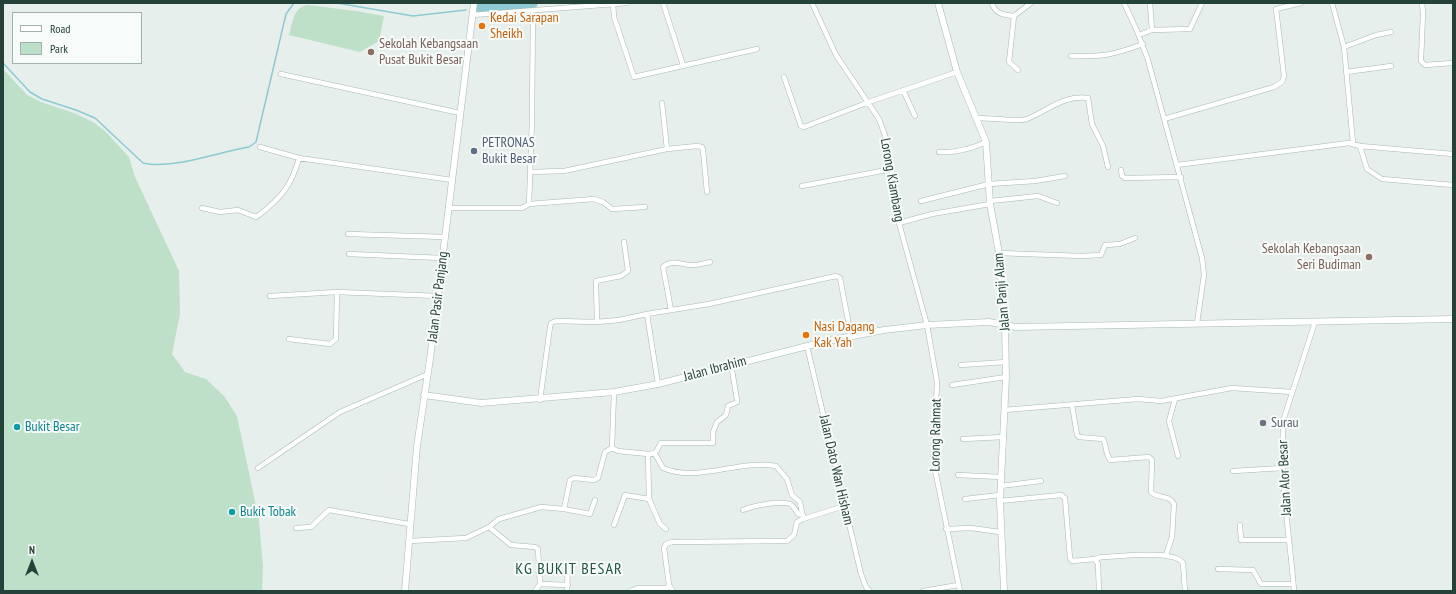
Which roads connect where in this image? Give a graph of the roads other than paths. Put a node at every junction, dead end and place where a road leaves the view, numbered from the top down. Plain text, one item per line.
1 (474, 3) edge
2 (627, 3) edge
3 (663, 3) edge
4 (812, 3) edge
5 (938, 3) edge
6 (992, 3) edge
7 (1031, 3) edge
8 (1124, 3) edge
9 (1150, 3) edge
10 (1202, 3) edge
11 (1301, 3) edge
12 (1332, 3) edge
13 (1422, 3) edge
14 (613, 4) edge
15 (533, 10) junction
16 (472, 15) junction
17 (1014, 16) junction
18 (1152, 30) junction
19 (1391, 32) dead end
20 (1139, 35) junction
21 (1143, 44) junction
22 (1344, 47) junction
23 (757, 48) dead end
24 (1072, 56) dead end
25 (1453, 63) edge
26 (683, 65) junction
27 (1391, 66) dead end
28 (1018, 70) dead end
29 (957, 72) junction
30 (1346, 72) junction
31 (280, 74) dead end
32 (784, 77) dead end
33 (903, 90) junction
34 (869, 102) junction
35 (662, 103) dead end
36 (460, 113) junction
37 (915, 116) dead end
38 (978, 118) junction
39 (1164, 119) junction
40 (986, 142) junction
41 (1353, 143) junction
42 (1360, 146) junction
43 (260, 148) dead end
44 (667, 149) junction
45 (939, 152) dead end
46 (1453, 154) edge
47 (299, 158) junction
48 (1177, 165) junction
49 (1108, 167) dead end
50 (892, 169) junction
51 (1121, 170) dead end
52 (530, 172) junction
53 (1065, 176) dead end
54 (1181, 177) junction
55 (452, 180) junction
56 (989, 184) junction
57 (1453, 185) edge
58 (802, 186) dead end
59 (707, 192) dead end
60 (921, 201) dead end
61 (1057, 202) dead end
62 (990, 203) junction
63 (528, 204) junction
64 (645, 207) dead end
65 (202, 208) dead end
66 (448, 208) junction
67 (899, 223) junction
68 (348, 234) dead end
69 (445, 237) junction
70 (1135, 238) dead end
71 (624, 242) dead end
72 (999, 253) junction
73 (349, 254) dead end
74 (442, 258) junction
75 (710, 262) dead end
76 (337, 292) junction
77 (270, 296) dead end
78 (438, 296) junction
79 (671, 310) junction
80 (647, 314) junction
81 (1453, 319) edge
82 (597, 322) junction
83 (1316, 322) junction
84 (1197, 323) junction
85 (1005, 324) junction
86 (928, 325) junction
87 (851, 336) junction
88 (289, 339) dead end
89 (807, 346) junction
90 (1006, 362) junction
91 (731, 364) junction
92 (961, 365) dead end
93 (428, 374) junction
94 (1006, 377) junction
95 (658, 384) junction
96 (952, 385) dead end
97 (614, 392) junction
98 (1292, 392) junction
99 (424, 395) junction
100 (1175, 399) junction
101 (540, 400) junction
102 (1072, 405) junction
103 (1004, 410) junction
104 (1003, 437) junction
105 (963, 439) dead end
106 (612, 448) junction
107 (648, 454) junction
108 (655, 454) junction
109 (1178, 456) dead end
110 (258, 468) dead end
111 (1284, 468) junction
112 (1233, 470) dead end
113 (958, 475) dead end
114 (1001, 477) junction
115 (1041, 481) dead end
116 (1000, 486) junction
117 (1000, 498) junction
118 (648, 499) junction
119 (965, 499) dead end
120 (594, 500) dead end
121 (844, 506) junction
122 (564, 508) junction
123 (743, 510) dead end
124 (803, 517) junction
125 (409, 524) junction
126 (1240, 524) dead end
127 (614, 525) dead end
128 (489, 527) junction
129 (296, 528) dead end
130 (666, 529) dead end
131 (946, 529) junction
132 (1000, 532) junction
133 (1289, 540) junction
134 (409, 541) junction
135 (1166, 555) junction
136 (1095, 559) junction
137 (568, 564) dead end
138 (1218, 569) dead end
139 (540, 584) junction
140 (1293, 584) junction
141 (568, 585) junction
142 (669, 585) junction
143 (958, 585) junction
144 (405, 591) edge
145 (535, 591) edge
146 (567, 591) edge
147 (630, 591) edge
148 (673, 591) edge
149 (870, 591) edge
150 (923, 591) edge
151 (960, 591) edge
152 (1004, 591) edge
153 (1099, 591) edge
154 (1185, 591) edge
155 (1294, 591) edge

1 - 16 main road, Jalan Pasir Panjang
2 - 14 street
3 - 26 street
4 - 34 street, Lorong Kiambang
5 - 29 main road, Jalan Panji Alam
6 - 17 street
7 - 17 street
8 - 20 street
9 - 18 street
10 - 18 street
11 - 39 street
12 - 22 street
13 - 25 street
14 - 15 street
14 - 26 street
15 - 16 street
15 - 52 street
16 - 36 main road, Jalan Pasir Panjang
17 - 28 street
18 - 20 street
19 - 22 street
20 - 21 street
21 - 24 street
21 - 39 street
22 - 30 street
23 - 26 street
27 - 30 street
29 - 33 street
29 - 38 main road, Jalan Panji Alam
30 - 41 street
31 - 36 street
32 - 34 street
33 - 34 street
33 - 37 street
34 - 50 street, Lorong Kiambang
35 - 44 street
36 - 55 main road, Jalan Pasir Panjang
38 - 40 main road, Jalan Panji Alam
38 - 49 street
39 - 48 street
40 - 45 street
40 - 56 main road, Jalan Panji Alam
41 - 42 street
41 - 48 street
42 - 46 street
42 - 57 street
43 - 47 street
44 - 52 street
44 - 59 street
47 - 55 street
47 - 65 street
48 - 54 street
50 - 58 street
50 - 67 street, Lorong Kiambang
51 - 54 street
52 - 63 street
53 - 56 street
54 - 84 street
55 - 66 main road, Jalan Pasir Panjang
56 - 60 street
56 - 62 main road, Jalan Panji Alam
61 - 62 street
62 - 67 street
62 - 72 main road, Jalan Panji Alam
63 - 64 street
63 - 66 street
66 - 69 main road, Jalan Pasir Panjang
67 - 86 street, Lorong Kiambang
68 - 69 street
69 - 74 main road, Jalan Pasir Panjang
70 - 72 street
71 - 82 street
72 - 85 main road, Jalan Panji Alam
73 - 74 street
74 - 78 main road, Jalan Pasir Panjang
75 - 79 street
76 - 77 street
76 - 78 street
76 - 88 street
78 - 93 main road, Jalan Pasir Panjang
79 - 80 street
79 - 87 street
80 - 82 street
80 - 95 street
81 - 83 main road, Jalan Ibrahim
82 - 101 street
83 - 84 main road, Jalan Ibrahim
83 - 98 street, Jalan Alor Besar
84 - 85 main road, Jalan Ibrahim
85 - 86 main road, Jalan Ibrahim
85 - 90 main road, Jalan Panji Alam
86 - 87 main road, Jalan Ibrahim
86 - 131 street, Lorong Rahmat
87 - 89 main road, Jalan Ibrahim
89 - 91 main road, Jalan Ibrahim
89 - 121 street, Jalan Dato Wan Hisham
90 - 92 street
90 - 94 main road, Jalan Panji Alam
91 - 95 main road, Jalan Ibrahim
91 - 108 street
93 - 99 main road, Jalan Pasir Panjang
93 - 110 street
94 - 96 street
94 - 103 main road, Jalan Panji Alam
95 - 97 main road, Jalan Ibrahim
97 - 101 main road, Jalan Ibrahim
97 - 106 street
98 - 100 street
98 - 111 street, Jalan Alor Besar
99 - 101 main road, Jalan Ibrahim
99 - 125 main road, Jalan Pasir Panjang
100 - 102 street
100 - 109 street
102 - 103 street
102 - 135 street
103 - 104 main road, Jalan Panji Alam
104 - 105 street
104 - 114 main road, Jalan Panji Alam
106 - 107 street
106 - 122 street
107 - 108 street
107 - 118 street
108 - 124 street
111 - 112 street
111 - 133 street, Jalan Alor Besar
113 - 114 street
114 - 116 main road, Jalan Panji Alam
115 - 116 street
116 - 117 main road, Jalan Panji Alam
117 - 119 street
117 - 132 main road, Jalan Panji Alam
117 - 136 street
118 - 127 street
118 - 130 street
120 - 122 street
121 - 124 street
121 - 149 street, Jalan Dato Wan Hisham
122 - 128 street
123 - 124 street
124 - 142 street
125 - 129 street
125 - 134 main road, Jalan Pasir Panjang
126 - 133 street
128 - 134 street
128 - 139 street
131 - 132 street
131 - 143 street, Lorong Rahmat
132 - 152 main road, Jalan Panji Alam
133 - 140 street, Jalan Alor Besar
134 - 144 main road, Jalan Pasir Panjang
135 - 136 street
135 - 154 street
136 - 153 street
137 - 141 street
138 - 140 street
139 - 141 street
139 - 145 street
140 - 155 street, Jalan Alor Besar
141 - 146 street
142 - 147 street
142 - 148 street
143 - 150 street
143 - 151 street, Lorong Rahmat

